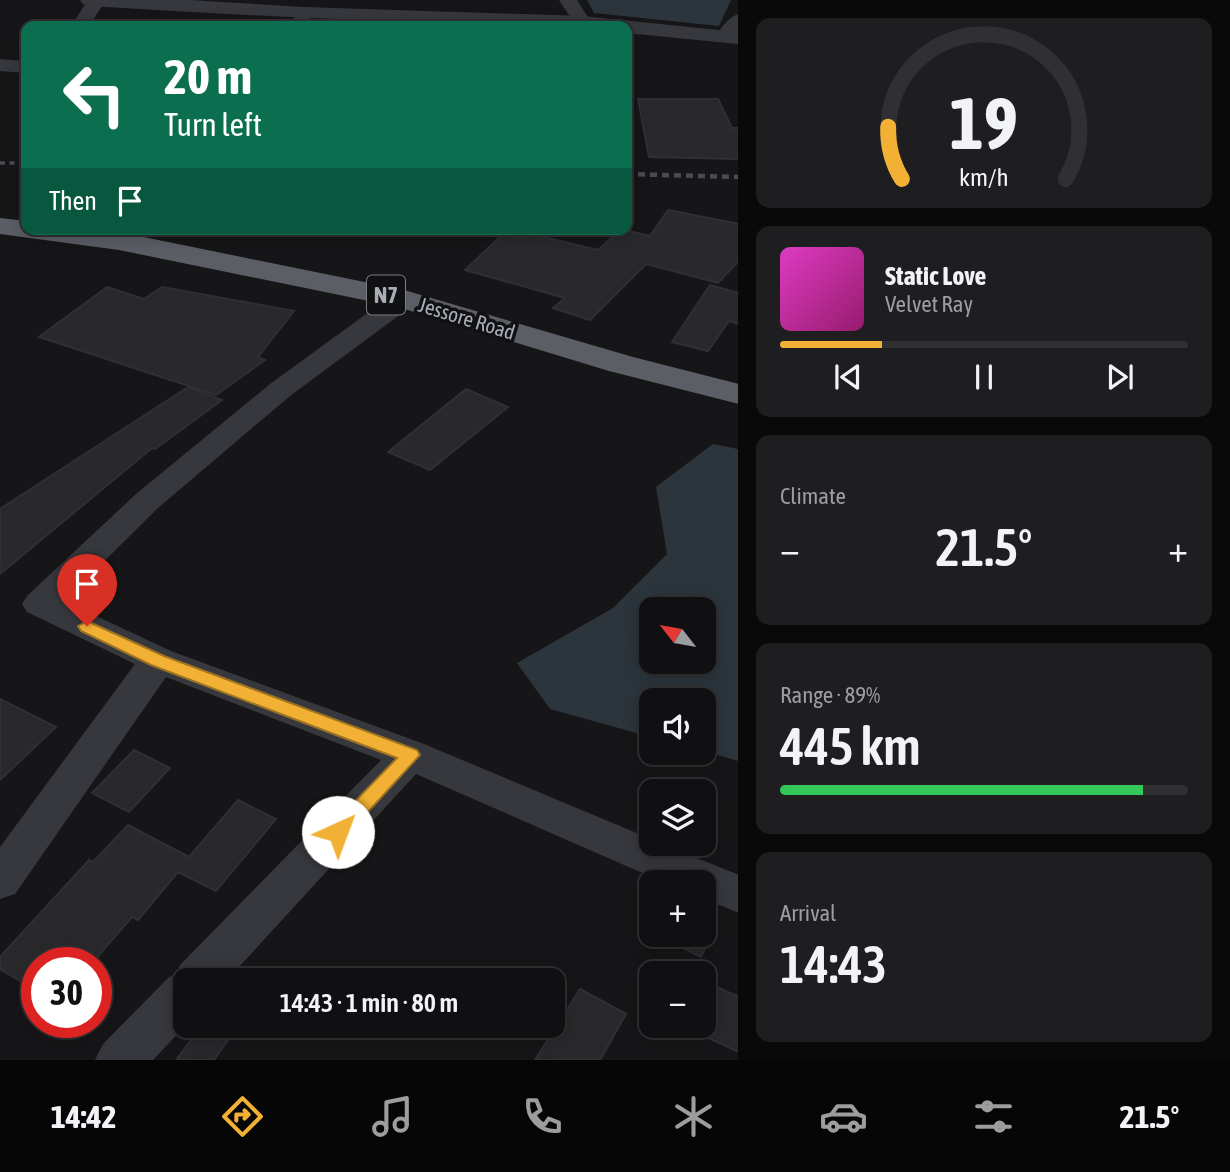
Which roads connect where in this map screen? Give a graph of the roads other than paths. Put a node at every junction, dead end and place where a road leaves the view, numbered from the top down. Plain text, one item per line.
1 (90, 0) edge
2 (568, 0) edge
3 (97, 1) edge
4 (738, 19) edge
5 (302, 20) edge
6 (83, 21) edge
7 (442, 21) edge
8 (581, 21) edge
9 (632, 27) edge
10 (731, 38) edge
11 (0, 65) edge
12 (21, 67) edge
13 (0, 226) edge
14 (21, 229) edge
15 (71, 235) edge
16 (404, 299) junction
17 (738, 393) edge
18 (158, 660) junction
19 (411, 755) junction
20 (0, 881) edge
21 (738, 895) edge
22 (208, 968) edge
23 (173, 1005) edge
24 (120, 1060) edge

1 - 3 street
2 - 8 street
3 - 5 street
3 - 6 street
4 - 10 street
5 - 7 street
9 - 10 street
11 - 12 street
13 - 14 highway, Jessore Road / N7
15 - 16 highway, Jessore Road / N7
16 - 17 highway, Jessore Road / N7
16 - 18 street
18 - 19 street
18 - 20 street
19 - 21 street
19 - 22 street
23 - 24 street

